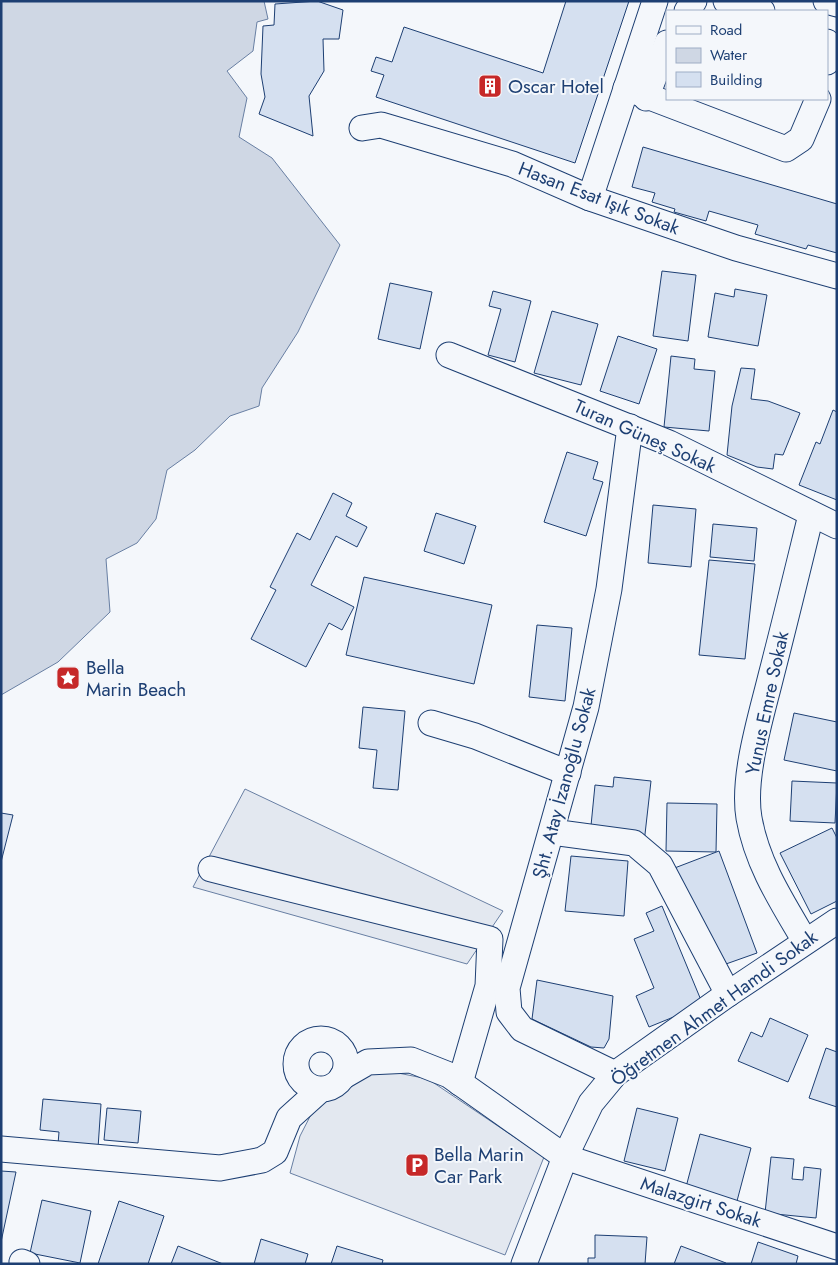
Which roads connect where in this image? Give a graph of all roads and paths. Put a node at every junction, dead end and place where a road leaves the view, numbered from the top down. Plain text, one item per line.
1 (655, 1) edge
2 (726, 1) edge
3 (826, 1) edge
4 (837, 4) edge
5 (758, 10) edge
6 (657, 31) edge
7 (666, 46) edge
8 (636, 93) junction
9 (818, 100) edge
10 (362, 128) dead end
11 (590, 198) junction
12 (837, 276) edge
13 (449, 355) dead end
14 (630, 427) junction
15 (811, 514) junction
16 (837, 526) edge
17 (431, 723) dead end
18 (568, 773) junction
19 (552, 832) junction
20 (212, 868) dead end
21 (837, 921) edge
22 (806, 941) junction
23 (728, 994) junction
24 (615, 1074) junction
25 (342, 1077) junction
26 (460, 1083) junction
27 (320, 1090) junction
28 (1, 1149) edge
29 (565, 1157) junction
30 (836, 1243) edge
31 (527, 1263) edge

1 - 6 street
2 - 5 street
3 - 4 street
6 - 8 street
7 - 8 street
8 - 9 street
8 - 11 street
10 - 11 street, Hasan Esat Işık Sokak
11 - 12 street, Hasan Esat Işık Sokak
13 - 14 street, Turan Güneş Sokak
14 - 15 street, Turan Güneş Sokak
14 - 18 street, Şht. Atay İzanoğlu Sokak
15 - 16 street, Turan Güneş Sokak
15 - 22 street, Yunus Emre Sokak
17 - 18 street
18 - 19 street, Şht. Atay İzanoğlu Sokak
19 - 23 street
19 - 24 street, Şht. Atay İzanoğlu Sokak
20 - 26 street
21 - 22 street, Öğretmen Ahmet Hamdi Sokak
22 - 23 street, Öğretmen Ahmet Hamdi Sokak
23 - 24 street, Öğretmen Ahmet Hamdi Sokak
24 - 29 street, Öğretmen Ahmet Hamdi Sokak
25 - 26 street, Malazgirt Sokak
25 - 27 street
25 - 27 street
26 - 29 street, Malazgirt Sokak
27 - 28 street
29 - 30 street, Malazgirt Sokak
29 - 31 street, Öğretmen Ahmet Hamdi Sokak

